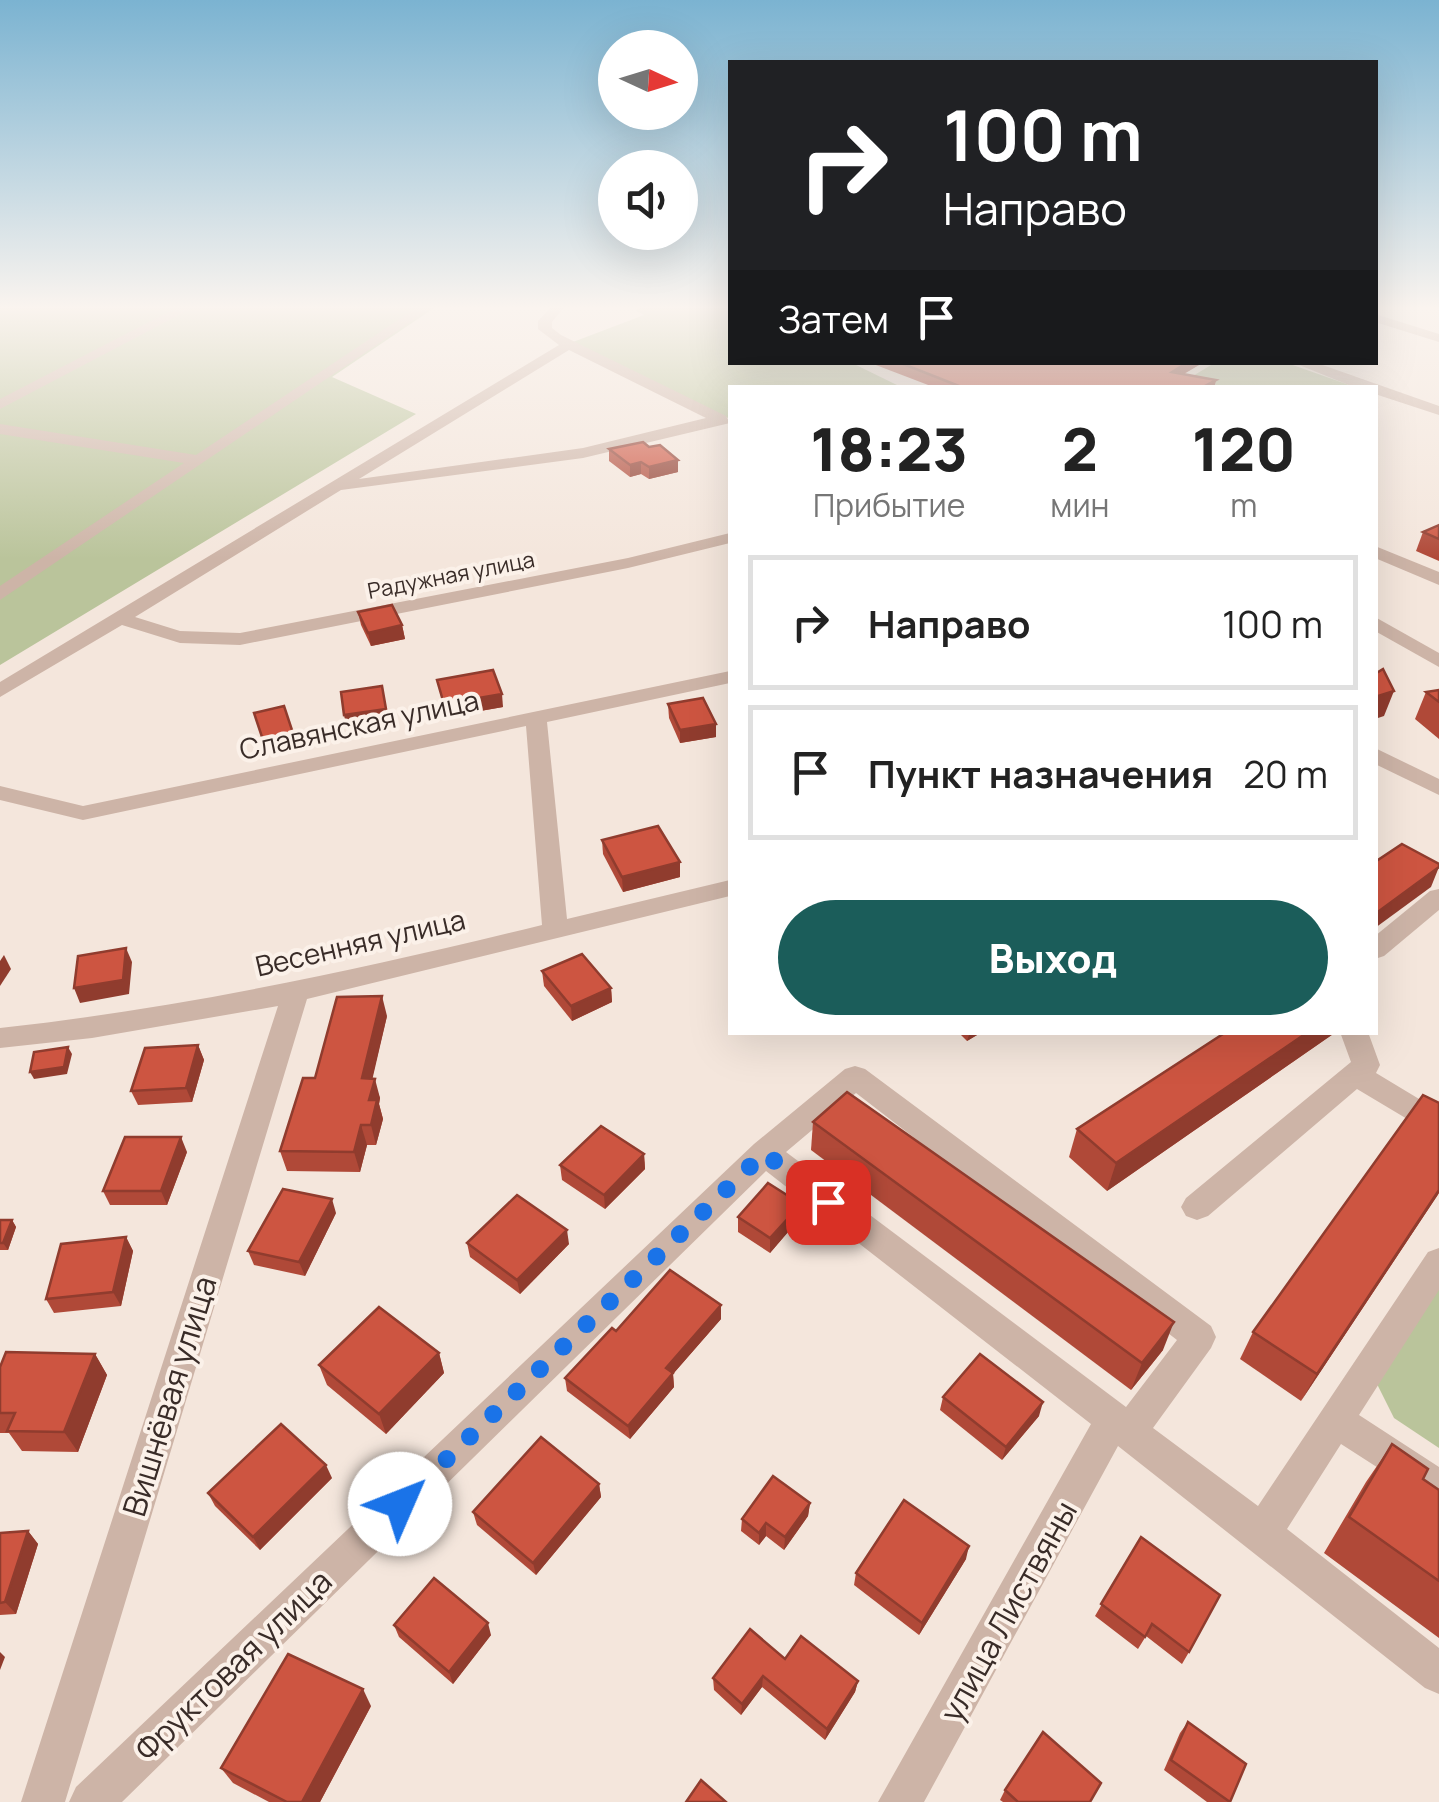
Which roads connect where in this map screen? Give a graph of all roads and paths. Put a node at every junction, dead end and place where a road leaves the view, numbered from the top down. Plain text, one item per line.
1 (29, 390) edge
2 (302, 390) edge
3 (494, 390) edge
4 (662, 390) edge
5 (1379, 390) edge
6 (1439, 396) edge
7 (0, 405) edge
8 (1420, 405) junction
9 (1439, 411) edge
10 (725, 421) edge
11 (0, 429) edge
12 (197, 460) junction
13 (335, 487) junction
14 (728, 538) edge
15 (1378, 552) edge
16 (1439, 579) edge
17 (0, 594) edge
18 (124, 618) junction
19 (1378, 624) edge
20 (1439, 661) edge
21 (728, 677) edge
22 (0, 690) edge
23 (536, 718) junction
24 (1378, 757) edge
25 (1439, 788) edge
26 (0, 793) edge
27 (728, 888) edge
28 (1439, 897) edge
29 (554, 930) junction
30 (1378, 948) edge
31 (296, 991) junction
32 (1355, 1035) edge
33 (0, 1038) edge
34 (1355, 1074) junction
35 (1439, 1126) edge
36 (764, 1153) junction
37 (1196, 1207) dead end
38 (1439, 1262) edge
39 (1336, 1420) junction
40 (1120, 1426) junction
41 (1439, 1489) edge
42 (1262, 1533) junction
43 (1439, 1674) edge
44 (43, 1802) edge
45 (91, 1802) edge
46 (900, 1802) edge

1 - 7 street
2 - 12 street
3 - 13 street
4 - 10 street
5 - 8 street
6 - 8 street
8 - 9 street
10 - 13 street
11 - 12 street
12 - 17 street
13 - 18 street
14 - 18 street, Радужная улица
15 - 16 street
18 - 22 street
19 - 20 street
21 - 23 street, Славянская улица
23 - 26 street, Славянская улица
23 - 29 street
24 - 25 street
27 - 29 street, Весенняя улица
28 - 30 street
29 - 31 street, Весенняя улица
31 - 33 street, Весенняя улица
31 - 44 street, Вишнёвая улица
32 - 34 street
34 - 35 street
34 - 37 street
36 - 40 street
36 - 40 street, Фруктовая улица
36 - 45 street, Фруктовая улица
38 - 39 street
39 - 41 street
39 - 42 street
40 - 42 street
40 - 46 street, улица Листвяны
42 - 43 street

